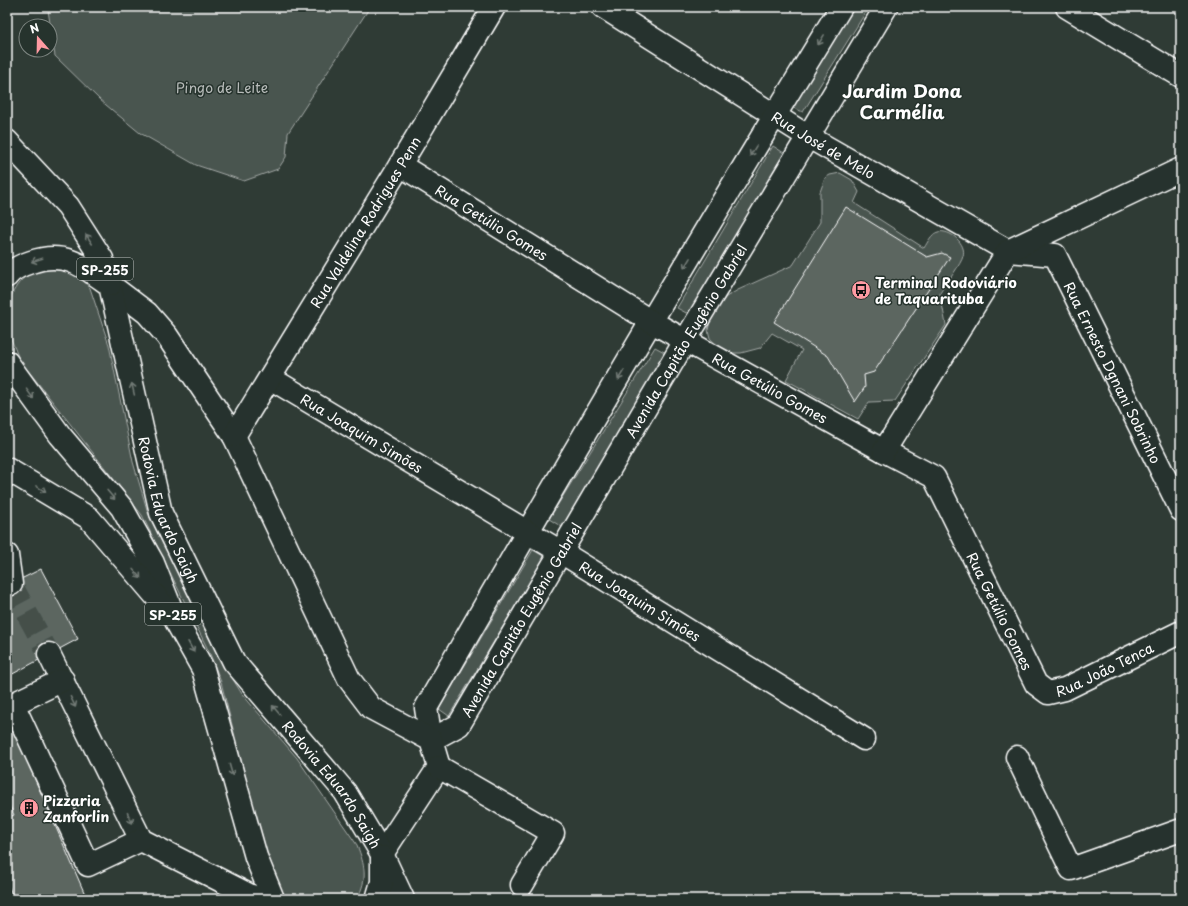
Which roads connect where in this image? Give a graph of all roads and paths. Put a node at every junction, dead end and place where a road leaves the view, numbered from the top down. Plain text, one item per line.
1 (494, 7) edge
2 (603, 7) edge
3 (841, 7) edge
4 (886, 7) edge
5 (1067, 7) edge
6 (1181, 76) edge
7 (775, 115) junction
8 (807, 136) junction
9 (7, 141) edge
10 (400, 165) junction
11 (1181, 169) edge
12 (1008, 251) junction
13 (1055, 255) joint
14 (7, 276) edge
15 (110, 285) junction
16 (652, 322) junction
17 (685, 341) junction
18 (7, 362) edge
19 (270, 378) junction
20 (234, 436) junction
21 (884, 451) junction
22 (7, 469) edge
23 (1181, 510) edge
24 (527, 532) junction
25 (561, 552) junction
26 (7, 555) edge
27 (11, 584) dead end
28 (176, 621) junction
29 (1181, 632) edge
30 (49, 654) tunnel mouth
31 (63, 680) junction
32 (1048, 693) joint
33 (864, 739) dead end
34 (431, 740) junction
35 (1017, 757) dead end
36 (439, 767) junction
37 (1181, 830) edge
38 (141, 840) junction
39 (382, 854) junction
40 (522, 886) dead end
41 (257, 899) edge
42 (273, 899) edge
43 (377, 899) edge
44 (403, 899) edge

1 - 10 main road, Rua Valdelina Rodrigues Penn
2 - 7 main road, Rua José de Melo
3 -> 7 main road
4 - 8 main road, Avenida Capitão Eugênio Gabriel
5 - 6 main road
7 - 8 main road, Rua José de Melo
7 -> 16 main road
8 - 12 main road, Rua José de Melo
8 - 17 main road, Avenida Capitão Eugênio Gabriel
15 -> 9 main road, Rodovia Eduardo Saigh / SP-255
10 - 16 main road, Rua Getúlio Gomes
10 - 19 main road, Rua Valdelina Rodrigues Penn
11 - 12 main road
12 - 13 main road, Rua José de Melo
12 - 21 main road
13 - 23 main road, Rua Ernesto Dgnani Sobrinho
15 -> 14 main road
15 - 20 main road
39 -> 15 main road, Rodovia Eduardo Saigh / SP-255
16 - 17 main road, Rua Getúlio Gomes
16 -> 24 main road
17 - 21 main road, Rua Getúlio Gomes
17 - 25 main road, Avenida Capitão Eugênio Gabriel
18 -> 28 main road, SP-255
19 - 20 main road, Rua Valdelina Rodrigues Penn
19 - 24 main road, Rua Joaquim Simões
20 - 34 main road
21 - 32 main road, Rua Getúlio Gomes
22 -> 28 main road
24 - 25 main road, Rua Joaquim Simões
24 - 34 main road
25 - 33 main road, Rua Joaquim Simões
25 - 34 main road, Avenida Capitão Eugênio Gabriel
26 - 27 main road
28 -> 42 main road, SP-255
29 - 32 main road, Rua João Tenca
30 - 31 main road
31 -> 38 main road
31 - 38 main road
34 - 36 main road
35 - 37 main road
36 - 39 main road
36 - 40 main road
38 - 41 main road
39 - 43 main road
39 - 44 main road, Rodovia Eduardo Saigh / SP-255

